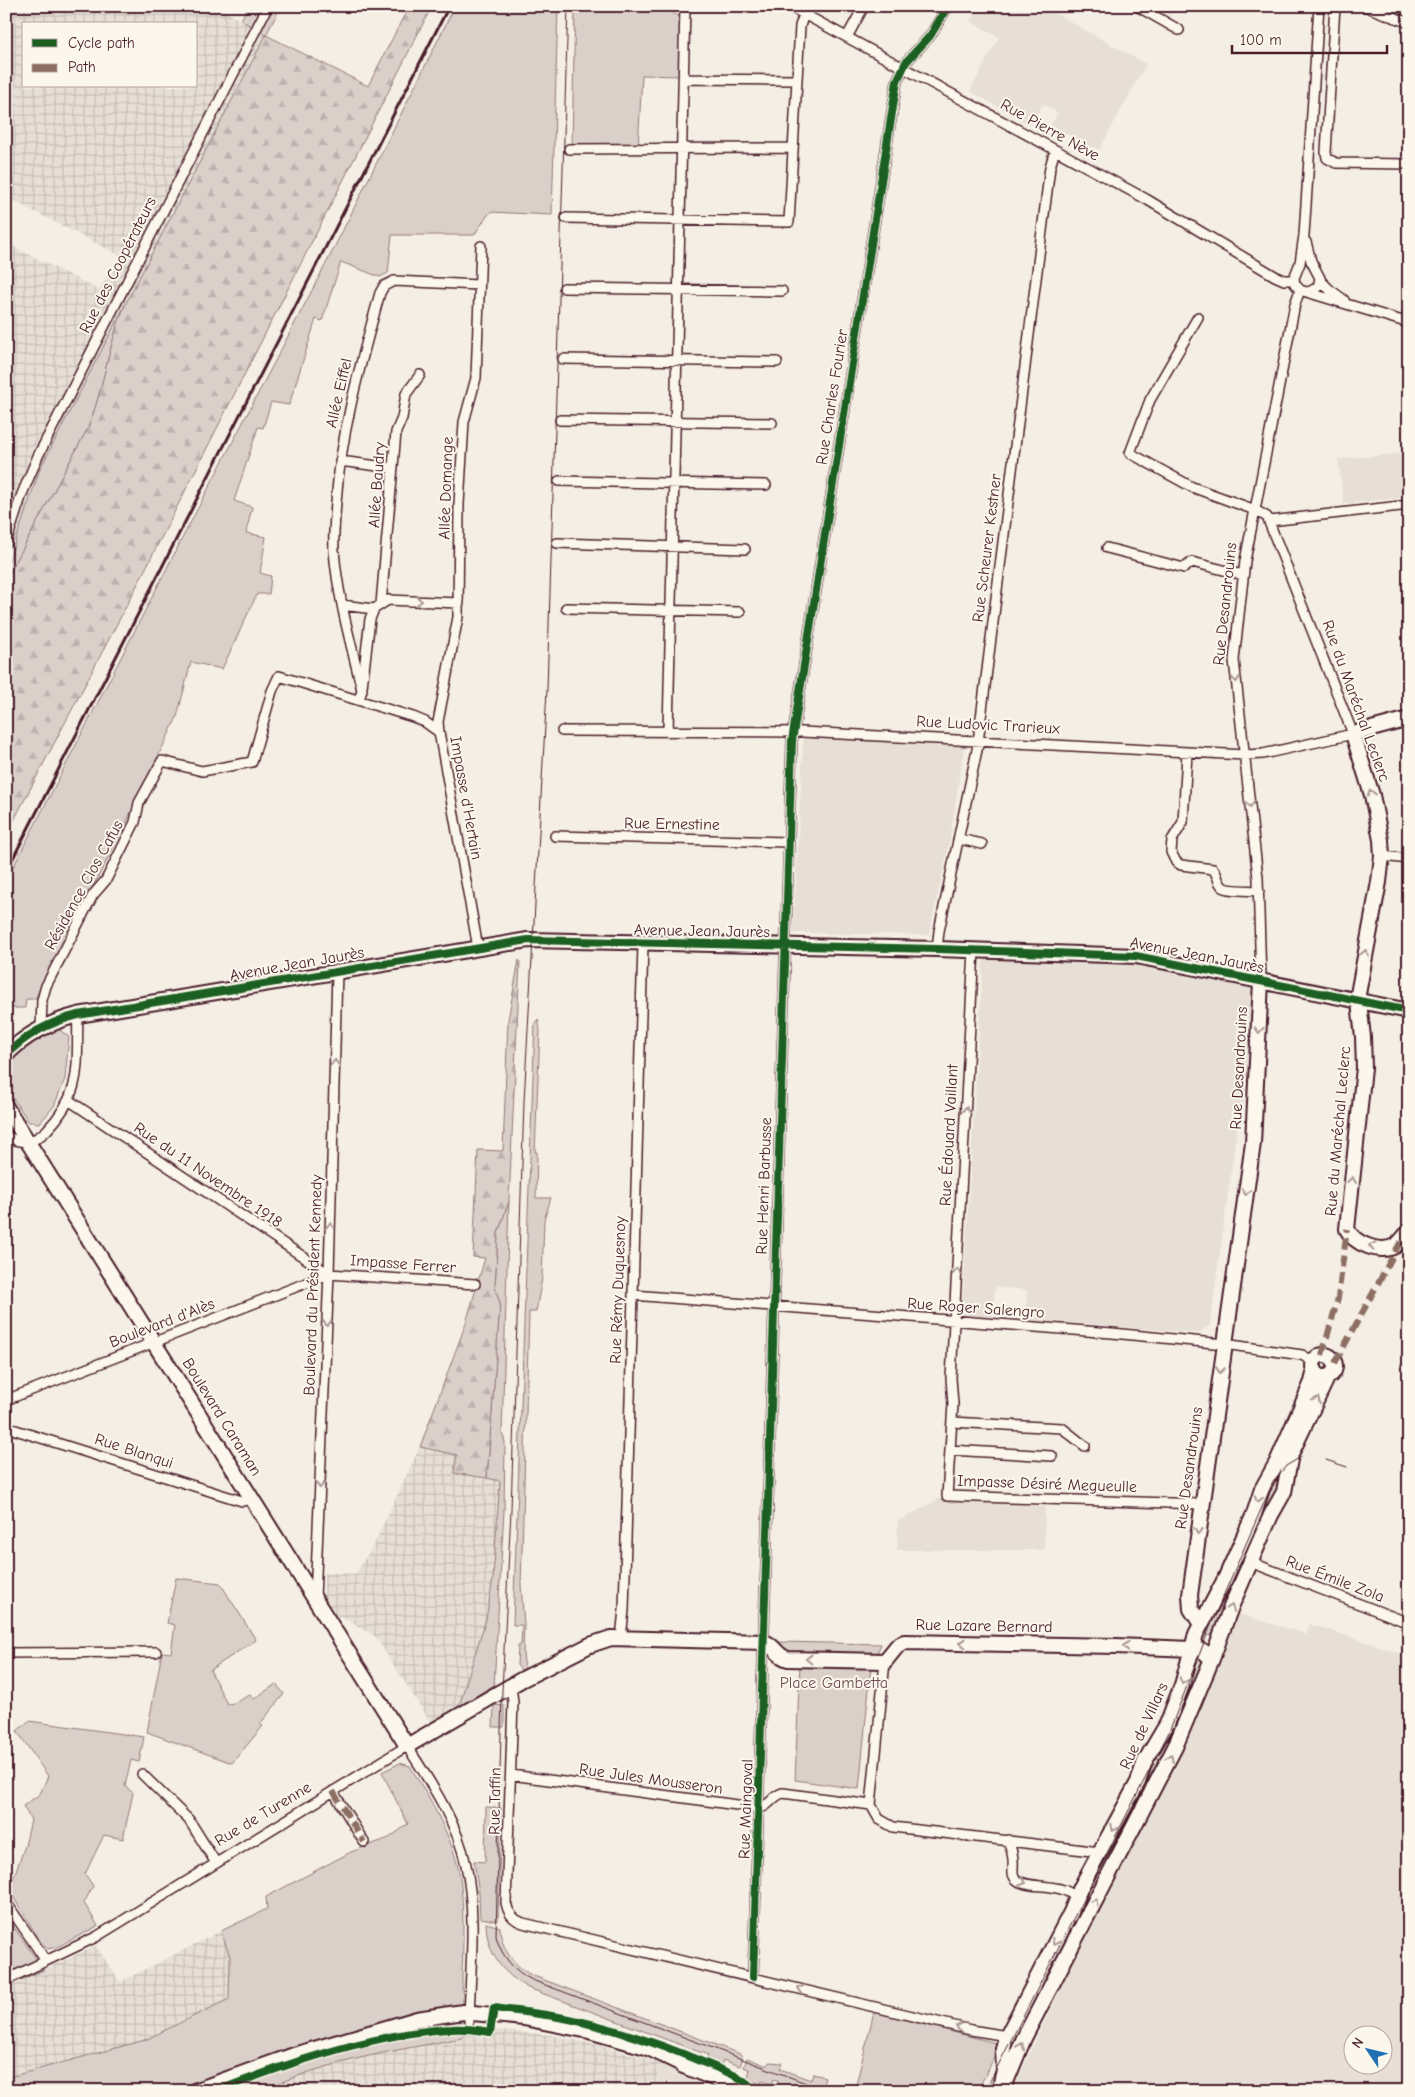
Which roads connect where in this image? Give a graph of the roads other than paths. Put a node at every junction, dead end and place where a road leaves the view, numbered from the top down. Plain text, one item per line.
1 (268, 6) edge
2 (685, 6) edge
3 (789, 6) edge
4 (864, 6) edge
5 (948, 6) edge
6 (1137, 6) edge
7 (1319, 6) edge
8 (1335, 6) edge
9 (1364, 6) edge
10 (804, 14) junction
11 (1409, 23) edge
12 (1179, 30) dead end
13 (847, 37) junction
14 (902, 67) junction
15 (684, 78) junction
16 (1314, 79) junction
17 (797, 80) junction
18 (1330, 80) junction
19 (793, 148) junction
20 (569, 149) dead end
21 (682, 149) junction
22 (1055, 150) junction
23 (1409, 164) edge
24 (566, 218) dead end
25 (680, 220) junction
26 (1304, 235) junction
27 (481, 246) dead end
28 (1316, 269) junction
29 (1298, 271) junction
30 (1294, 280) junction
31 (1320, 280) junction
32 (479, 285) junction
33 (564, 288) dead end
34 (679, 290) junction
35 (782, 291) dead end
36 (1304, 291) junction
37 (1353, 306) junction
38 (1198, 317) dead end
39 (1409, 323) edge
40 (563, 358) dead end
41 (677, 360) junction
42 (777, 362) dead end
43 (420, 375) dead end
44 (560, 420) dead end
45 (676, 422) junction
46 (772, 423) dead end
47 (340, 461) junction
48 (393, 468) junction
49 (559, 481) dead end
50 (674, 483) junction
51 (766, 485) dead end
52 (1409, 505) edge
53 (1255, 510) junction
54 (1270, 521) junction
55 (6, 543) edge
56 (557, 543) dead end
57 (673, 547) junction
58 (1107, 548) dead end
59 (745, 549) dead end
60 (1243, 575) junction
61 (459, 603) junction
62 (342, 605) junction
63 (377, 606) junction
64 (566, 608) dead end
65 (671, 611) junction
66 (740, 612) dead end
67 (362, 690) junction
68 (359, 700) junction
69 (1409, 719) edge
70 (562, 731) dead end
71 (668, 731) junction
72 (439, 732) junction
73 (793, 732) junction
74 (1353, 734) junction
75 (979, 741) junction
76 (1187, 753) junction
77 (1245, 755) junction
78 (252, 762) joint
79 (555, 836) dead end
80 (959, 839) junction
81 (788, 842) junction
82 (982, 844) dead end
83 (1382, 856) junction
84 (1409, 859) edge
85 (1259, 891) junction
86 (643, 944) junction
87 (785, 946) junction
88 (478, 948) junction
89 (937, 948) junction
90 (974, 950) junction
91 (337, 971) junction
92 (1261, 981) junction
93 (1358, 1001) junction
94 (1409, 1012) edge
95 (78, 1015) junction
96 (41, 1028) junction
97 (6, 1055) edge
98 (70, 1101) junction
99 (6, 1107) edge
100 (6, 1136) edge
101 (29, 1142) junction
102 (1405, 1236) edge
103 (329, 1274) junction
104 (475, 1284) dead end
105 (632, 1295) junction
106 (774, 1308) junction
107 (954, 1321) junction
108 (155, 1342) junction
109 (1224, 1344) junction
110 (1315, 1366) junction
111 (1328, 1376) junction
112 (6, 1400) edge
113 (952, 1422) junction
114 (6, 1427) edge
115 (1085, 1446) dead end
116 (950, 1450) junction
117 (1052, 1456) dead end
118 (252, 1499) junction
119 (1202, 1504) junction
120 (1250, 1562) junction
121 (315, 1600) junction
122 (1409, 1623) edge
123 (1201, 1624) junction
124 (621, 1638) junction
125 (764, 1642) junction
126 (1192, 1649) junction
127 (156, 1652) dead end
128 (6, 1653) edge
129 (1212, 1658) junction
130 (885, 1661) junction
131 (511, 1686) junction
132 (407, 1746) junction
133 (142, 1774) dead end
134 (510, 1775) junction
135 (333, 1791) junction
136 (871, 1805) junction
137 (760, 1808) junction
138 (1008, 1840) junction
139 (364, 1842) dead end
140 (1100, 1852) junction
141 (216, 1863) junction
142 (1076, 1898) junction
143 (6, 1902) edge
144 (46, 1961) junction
145 (753, 1977) junction
146 (6, 1980) edge
147 (469, 2016) junction
148 (1007, 2036) junction
149 (733, 2087) edge
150 (194, 2091) edge
151 (745, 2091) edge
152 (1000, 2091) edge

1 - 55 street, Rue des Coopérateurs
2 - 15 street
3 - 10 street, Rue Pierre Nève
4 - 13 street
5 - 14 street
6 - 12 street
7 - 16 street
8 - 18 street
9 - 11 street
10 - 13 street, Rue Pierre Nève
10 - 17 street
13 - 14 street, Rue Pierre Nève
14 - 22 street, Rue Pierre Nève
14 - 73 street, Rue Charles Fourier
15 - 17 street
15 - 21 street
16 - 18 street
16 - 26 street
17 - 19 street
18 - 23 street
19 - 21 street
19 - 25 street
20 - 21 street
21 - 25 street
22 - 30 street, Rue Pierre Nève
22 - 75 street, Rue Scheurer Kestner
24 - 25 street
25 - 34 street
26 - 28 street
26 - 29 street
27 - 32 street, Allée Domange
28 - 29 street
28 - 31 street
29 - 30 street
30 - 36 street
31 - 36 street
31 - 37 street
32 - 47 street, Allée Eiffel
32 - 61 street, Allée Domange
33 - 34 street
34 - 35 street
34 - 41 street
36 - 37 street
36 - 53 street
37 - 39 street
38 - 53 street
40 - 41 street
41 - 42 street
41 - 45 street
43 - 48 street, Allée Baudry
44 - 45 street
45 - 46 street
45 - 50 street
47 - 48 street
47 - 62 street, Allée Eiffel
48 - 63 street, Allée Baudry
49 - 50 street
50 - 51 street
50 - 57 street
52 - 54 street
53 - 54 street
53 - 60 street, Rue Desandrouins
54 - 74 street, Rue du Maréchal Leclerc
56 - 57 street
57 - 59 street
57 - 65 street
58 - 60 street
60 -> 77 street, Rue Desandrouins
63 -> 61 street
61 - 72 street, Allée Domange
62 - 63 street
62 - 67 street, Allée Eiffel
63 - 67 street, Allée Baudry
64 - 65 street
65 - 66 street
65 - 71 street
67 - 68 street, Allée Eiffel
68 - 72 street, Impasse d'Hertain
68 - 78 street, Impasse d'Hertain
69 - 74 street, Rue Ludovic Trarieux
70 - 71 street, Rue Ludovic Trarieux
71 - 73 street, Rue Ludovic Trarieux
72 - 88 street, Impasse d'Hertain
73 - 75 street, Rue Ludovic Trarieux
73 - 81 street, Rue Henri Barbusse
74 - 77 street, Rue Ludovic Trarieux
83 -> 74 street, Rue du Maréchal Leclerc
75 - 76 street, Rue Ludovic Trarieux
75 - 80 street, Rue Scheurer Kestner
76 - 77 street, Rue Ludovic Trarieux
76 - 85 street
77 -> 85 street, Rue Desandrouins
78 - 96 street, Résidence Clos Cafus
79 - 81 street, Rue Ernestine
80 - 82 street
80 - 89 street, Rue Scheurer Kestner
81 - 87 street, Rue Henri Barbusse
83 - 84 street
93 -> 83 street, Rue du Maréchal Leclerc
85 - 92 street, Rue Desandrouins
86 - 87 street, Avenue Jean Jaurès
86 - 88 street, Avenue Jean Jaurès
86 - 105 street, Rue Rémy Duquesnoy
87 - 89 street, Avenue Jean Jaurès
87 - 106 street, Rue Henri Barbusse
88 - 91 street, Avenue Jean Jaurès
89 - 90 street, Avenue Jean Jaurès
90 - 92 street, Avenue Jean Jaurès
107 -> 90 street, Rue Édouard Vaillant
91 - 95 street, Avenue Jean Jaurès
103 -> 91 street, Boulevard du Président Kennedy
92 - 93 street, Avenue Jean Jaurès
92 -> 109 street, Rue Desandrouins
93 - 94 street, Avenue Jean Jaurès
102 -> 93 street, Rue du Maréchal Leclerc
95 - 96 street, Avenue Jean Jaurès
95 - 98 street
96 - 97 street, Avenue Jean Jaurès
98 - 101 street
98 - 103 street, Rue du 11 Novembre 1918
99 - 101 street, Boulevard Caraman
100 - 101 street
101 - 108 street, Boulevard Caraman
103 - 104 street, Impasse Ferrer
103 - 108 street, Boulevard d'Alès
103 -> 121 street, Boulevard du Président Kennedy
105 - 106 street, Rue Roger Salengro
105 - 124 street, Rue Rémy Duquesnoy
106 - 107 street, Rue Roger Salengro
106 - 125 street, Rue Henri Barbusse
107 - 109 street, Rue Roger Salengro
107 - 113 street, Impasse Désiré Megueulle
108 - 112 street, Boulevard d'Alès
108 - 118 street, Boulevard Caraman
109 - 110 street, Rue Roger Salengro
109 -> 119 street, Rue Desandrouins
110 - 111 street
110 - 111 street
110 -> 123 street, Rue de Villars
120 -> 111 street, Rue de Villars
113 - 115 street
113 - 116 street, Impasse Désiré Megueulle
114 - 118 street, Rue Blanqui
116 - 117 street
116 - 119 street, Impasse Désiré Megueulle
118 - 121 street, Boulevard Caraman
119 -> 123 street, Rue Desandrouins
120 - 122 street, Rue Émile Zola
129 -> 120 street, Rue de Villars
121 - 132 street, Boulevard Caraman
123 - 126 street, Rue de Villars
124 - 125 street
124 - 131 street, Rue de Turenne
130 -> 125 street
125 - 137 street, Rue Maingoval
126 - 129 street, Rue Lazare Bernard
126 -> 130 street, Rue Lazare Bernard
126 -> 140 street, Rue de Villars
127 - 128 street
152 -> 129 street, Rue de Villars
130 - 136 street
131 - 132 street, Rue de Turenne
131 - 134 street, Rue Taffin
132 - 135 street, Rue de Turenne
132 - 147 street
133 - 141 street
134 - 137 street, Rue Jules Mousseron
134 - 145 street, Rue Taffin
135 - 139 street
135 - 141 street, Rue de Turenne
136 - 137 street
136 - 138 street
137 - 145 street, Rue Maingoval
138 - 140 street
138 -> 142 street
140 - 142 street, Rue de Villars
141 - 144 street, Rue de Turenne
142 -> 148 street, Rue de Villars
143 - 144 street
144 - 146 street, Rue de Turenne
148 -> 145 street
147 - 149 street
147 - 150 street
148 - 152 street, Rue de Villars
149 - 151 street

